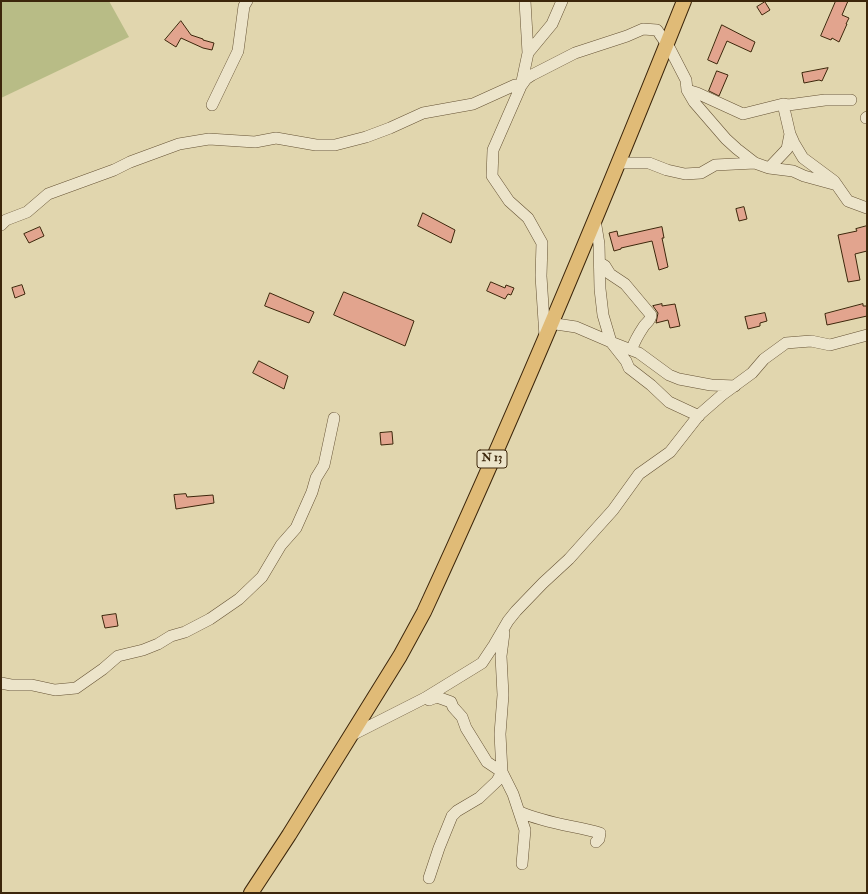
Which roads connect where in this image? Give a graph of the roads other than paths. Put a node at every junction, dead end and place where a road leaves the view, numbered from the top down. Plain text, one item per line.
1 (247, 1) edge
2 (525, 1) edge
3 (562, 1) edge
4 (684, 1) edge
5 (666, 45) junction
6 (528, 54) junction
7 (521, 86) junction
8 (687, 90) junction
9 (851, 100) dead end
10 (783, 104) junction
11 (212, 105) dead end
12 (790, 134) junction
13 (619, 162) junction
14 (755, 163) junction
15 (769, 168) junction
16 (837, 186) junction
17 (867, 208) edge
18 (595, 220) junction
19 (1, 225) edge
20 (600, 263) junction
21 (552, 321) junction
22 (867, 335) edge
23 (545, 337) junction
24 (611, 342) junction
25 (632, 349) junction
26 (735, 386) junction
27 (699, 416) junction
28 (334, 418) dead end
29 (508, 621) junction
30 (1, 683) edge
31 (425, 698) junction
32 (350, 736) junction
33 (502, 772) junction
34 (520, 812) junction
35 (596, 842) dead end
36 (522, 864) dead end
37 (429, 878) dead end
38 (251, 893) edge

1 - 11 street
2 - 6 street
3 - 6 street
4 - 5 main road, N 13
5 - 7 street
5 - 8 street
5 - 13 main road, N 13
6 - 7 street
7 - 19 street
7 - 23 street
8 - 10 street
8 - 14 street
9 - 10 street
10 - 12 street
12 - 15 street
12 - 16 street
13 - 14 street
13 - 18 main road, N 13
14 - 15 street
15 - 16 street
16 - 17 street
18 - 20 street
18 - 21 main road, N 13
20 - 24 street
20 - 25 street
21 - 23 main road, N 13
21 - 24 street
22 - 26 street
23 - 32 main road, N 13
24 - 25 street
24 - 27 street
25 - 26 street
26 - 27 street
27 - 29 street
28 - 30 street
29 - 31 street
29 - 33 street
31 - 32 street
31 - 33 street
32 - 38 main road, N 13
33 - 34 street
33 - 37 street
34 - 35 street
34 - 36 street

